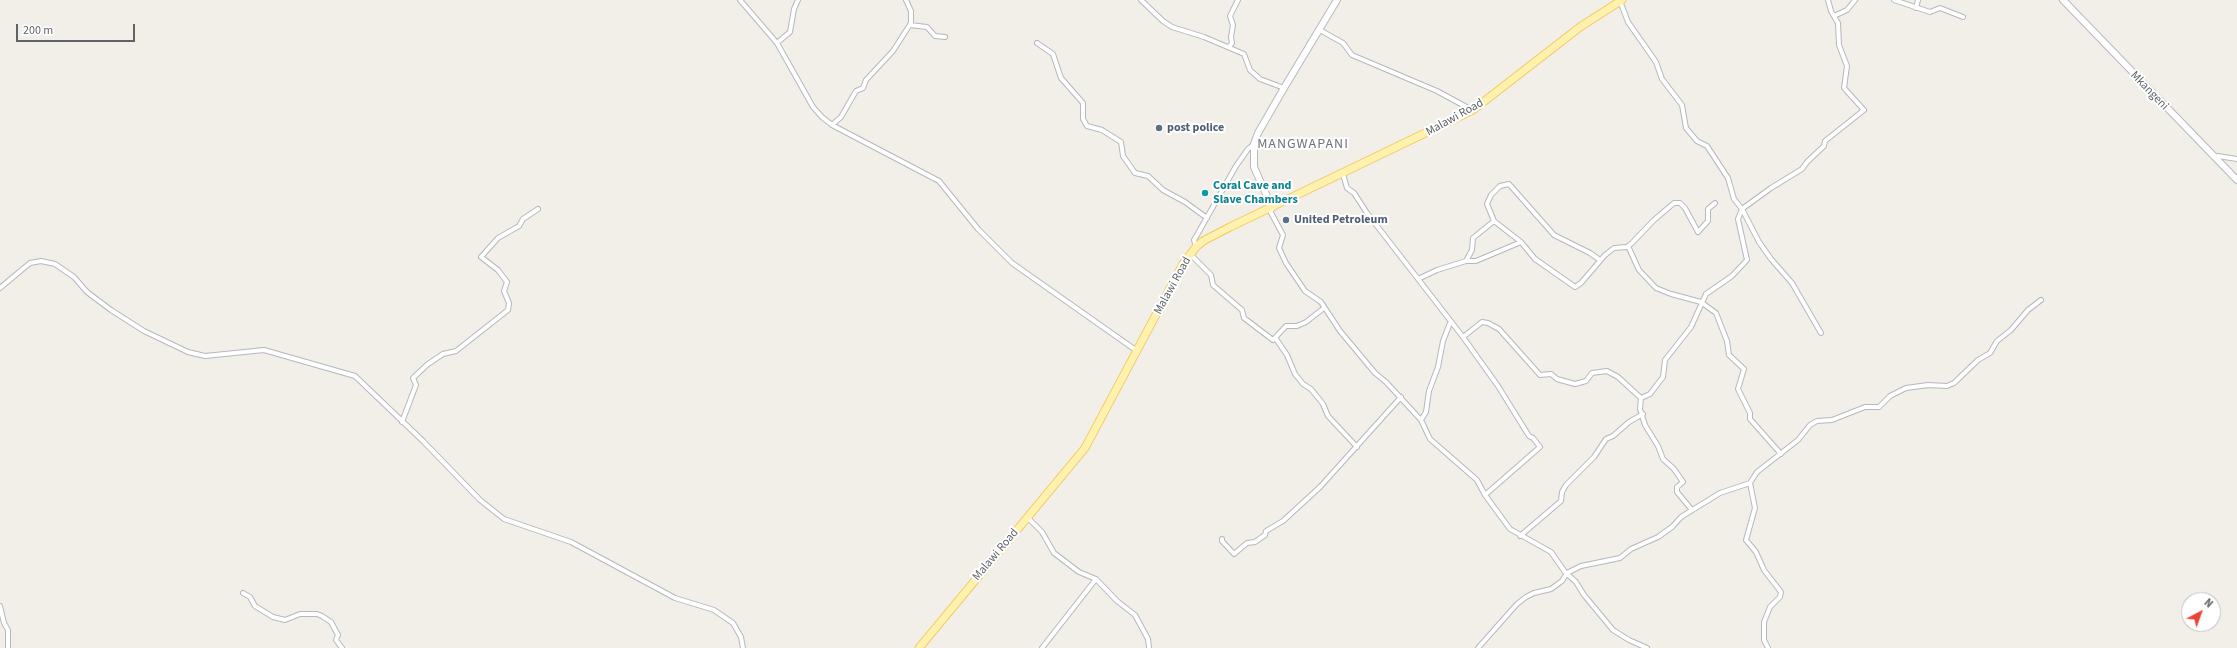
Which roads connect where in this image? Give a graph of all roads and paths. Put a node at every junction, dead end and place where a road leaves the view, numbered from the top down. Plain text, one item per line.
1 (742, 0) edge
2 (798, 0) edge
3 (906, 0) edge
4 (1141, 0) edge
5 (1238, 0) edge
6 (1337, 0) edge
7 (1828, 0) edge
8 (1855, 0) edge
9 (1894, 0) edge
10 (1918, 0) edge
11 (2063, 0) edge
12 (1621, 1) edge
13 (1916, 8) junction
14 (1834, 16) junction
15 (1963, 17) dead end
16 (910, 25) junction
17 (1320, 30) junction
18 (945, 37) dead end
19 (777, 43) junction
20 (1037, 43) dead end
21 (1229, 47) junction
22 (1284, 88) junction
23 (1473, 110) junction
24 (832, 125) junction
25 (1254, 144) junction
26 (2215, 158) junction
27 (2237, 159) edge
28 (1343, 174) junction
29 (2237, 180) edge
30 (1715, 203) dead end
31 (538, 209) dead end
32 (1271, 209) junction
33 (1742, 209) junction
34 (1208, 218) junction
35 (1494, 221) junction
36 (1521, 242) junction
37 (1628, 246) junction
38 (1196, 247) junction
39 (1190, 254) junction
40 (1600, 260) junction
41 (1466, 261) junction
42 (1418, 279) junction
43 (0, 288) edge
44 (2041, 300) dead end
45 (1701, 302) junction
46 (1324, 308) junction
47 (1450, 323) junction
48 (1821, 333) dead end
49 (1463, 337) junction
50 (1276, 339) junction
51 (1138, 351) junction
52 (1401, 397) junction
53 (1640, 398) junction
54 (1643, 414) junction
55 (1421, 420) junction
56 (402, 422) junction
57 (1357, 447) junction
58 (1781, 454) junction
59 (1750, 483) junction
60 (1485, 495) junction
61 (1692, 510) junction
62 (1028, 518) junction
63 (1520, 536) junction
64 (1222, 539) dead end
65 (1567, 573) junction
66 (1096, 579) junction
67 (243, 593) dead end
68 (0, 606) edge
69 (8, 648) edge
70 (342, 648) edge
71 (743, 648) edge
72 (919, 648) edge
73 (1042, 648) edge
74 (1149, 648) edge
75 (1478, 648) edge
76 (1647, 648) edge
77 (1768, 648) edge

1 - 19 street
2 - 19 street
3 - 16 street
4 - 21 street
5 - 21 street
6 - 17 street
7 - 14 street
8 - 14 street
9 - 13 street
10 - 13 street
11 - 26 street, Mkangeni
12 - 23 main road, Malawi Road
12 - 33 street
13 - 15 street
14 - 33 street
16 - 18 street
16 - 24 street
17 - 22 street
17 - 23 street
19 - 24 street
20 - 34 street
21 - 22 street
22 - 25 street
23 - 28 main road, Malawi Road
24 - 51 street
25 - 32 street
25 - 34 street
26 - 27 street
26 - 29 street, Mkangeni
28 - 32 main road, Malawi Road
28 - 42 street
30 - 37 street
31 - 56 street
32 - 38 main road, Malawi Road
32 - 46 street
33 - 45 street
33 - 48 street
34 - 38 street
35 - 36 street
35 - 40 street
35 - 41 street
36 - 40 street
36 - 41 street
37 - 40 street
37 - 45 street
38 - 39 main road, Malawi Road
39 - 50 street
39 - 51 main road, Malawi Road
41 - 42 street
42 - 47 street
43 - 56 street
44 - 58 street
45 - 53 street
45 - 58 street
46 - 50 street
46 - 52 street
47 - 49 street
47 - 55 street
49 - 53 street
49 - 60 street
50 - 57 street
51 - 62 main road, Malawi Road
52 - 55 street
52 - 57 street
53 - 54 street
54 - 61 street
54 - 63 street
55 - 60 street
56 - 71 street
57 - 64 street
58 - 59 street
59 - 61 street
59 - 77 street
60 - 63 street
61 - 65 street
62 - 66 street
62 - 72 main road, Malawi Road
63 - 65 street
65 - 75 street
65 - 76 street
66 - 73 street
66 - 74 street
67 - 70 street
68 - 69 street

